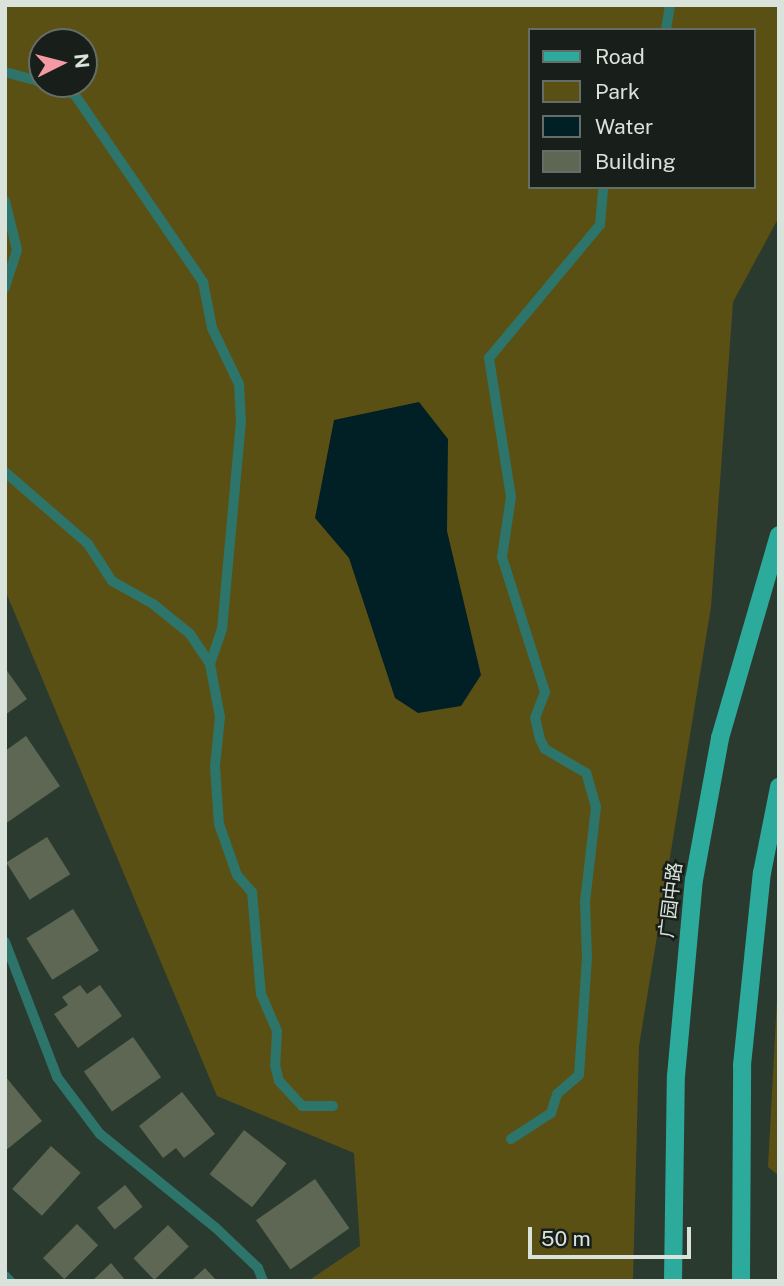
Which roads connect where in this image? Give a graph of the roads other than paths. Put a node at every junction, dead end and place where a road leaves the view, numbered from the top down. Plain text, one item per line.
1 (670, 5) edge
2 (666, 28) edge
3 (5, 72) edge
4 (28, 78) edge
5 (77, 98) edge
6 (603, 189) edge
7 (5, 201) edge
8 (5, 288) edge
9 (5, 472) edge
10 (779, 535) edge
11 (209, 664) junction
12 (779, 786) edge
13 (5, 942) edge
14 (333, 1106) dead end
15 (511, 1139) dead end
16 (5, 1276) edge
17 (10, 1281) edge
18 (263, 1281) edge
19 (673, 1281) edge
20 (741, 1281) edge

1 - 2 lane
3 - 4 lane
5 - 11 lane
6 - 15 lane
7 - 8 lane
9 - 11 lane
10 - 19 main road, 广园中路
11 - 14 lane
12 - 20 main road
13 - 18 lane
16 - 17 lane

